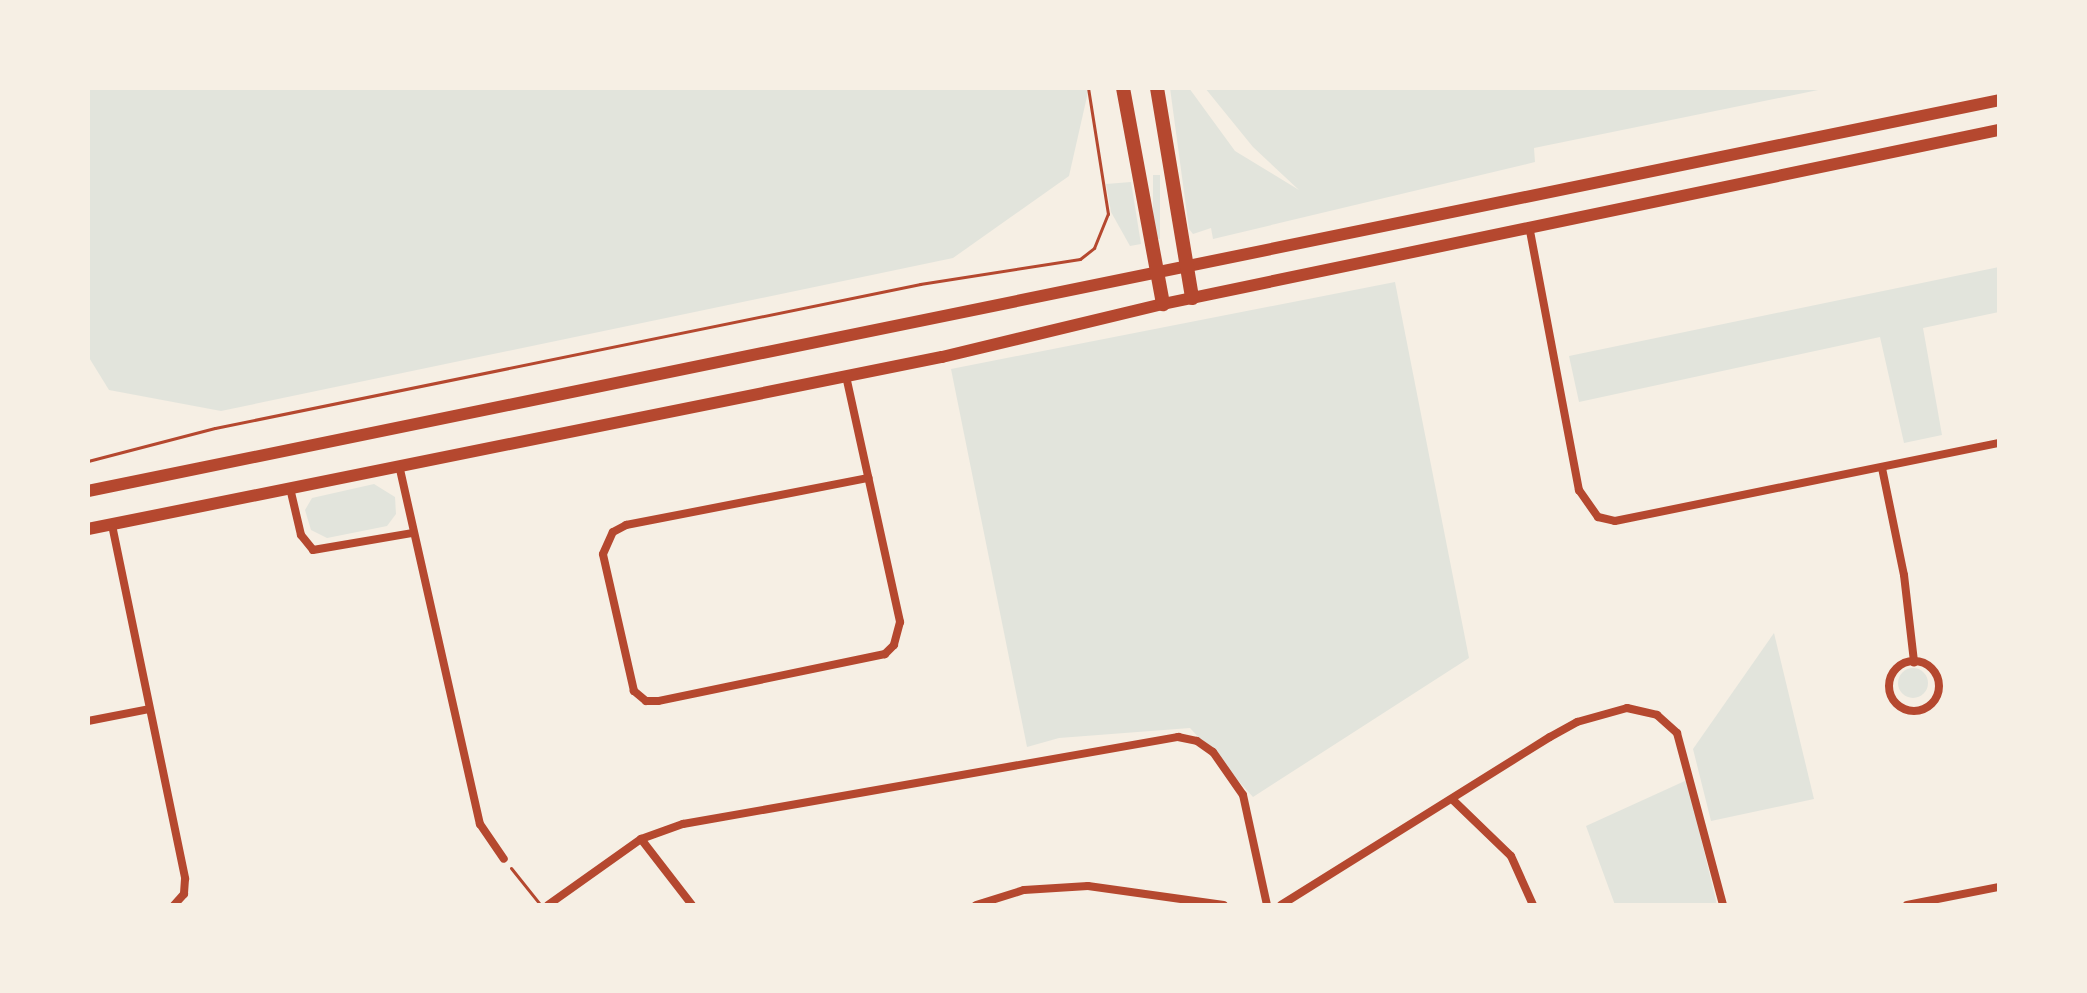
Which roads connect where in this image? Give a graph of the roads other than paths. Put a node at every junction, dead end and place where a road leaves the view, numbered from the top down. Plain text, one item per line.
1 (1123, 88) edge
2 (1157, 88) edge
3 (1999, 100) edge
4 (1999, 130) edge
5 (1530, 231) junction
6 (1185, 266) junction
7 (1157, 273) junction
8 (1192, 298) junction
9 (1163, 304) junction
10 (846, 376) junction
11 (1999, 443) edge
12 (399, 464) junction
13 (1882, 468) junction
14 (868, 478) junction
15 (290, 488) junction
16 (88, 491) edge
17 (112, 525) junction
18 (88, 529) edge
19 (412, 533) junction
20 (1914, 662) junction
21 (149, 709) junction
22 (88, 721) edge
23 (1454, 801) junction
24 (641, 839) junction
25 (504, 859) road end
26 (1999, 887) edge
27 (178, 902) edge
28 (548, 905) edge
29 (692, 905) edge
30 (976, 905) edge
31 (1224, 905) edge
32 (1267, 905) edge
33 (1281, 905) edge
34 (1533, 905) edge
35 (1723, 905) edge
36 (1907, 905) edge

1 - 7 main road
2 - 6 main road
3 - 6 street
4 - 5 street
5 - 8 street
5 - 13 street
6 - 7 street
6 - 8 main road
7 - 9 main road
7 - 16 street
8 - 9 street
9 - 10 street
10 - 12 street
10 - 14 street
11 - 13 street
12 - 15 street
12 - 19 street
13 - 20 street
14 - 14 street
15 - 17 street
15 - 19 street
17 - 18 street
17 - 21 street
19 - 25 street
20 - 20 street
21 - 22 street
21 - 27 street
23 - 33 street
23 - 34 street
23 - 35 street
24 - 28 street
24 - 29 street
24 - 32 street
26 - 36 street
30 - 31 street

